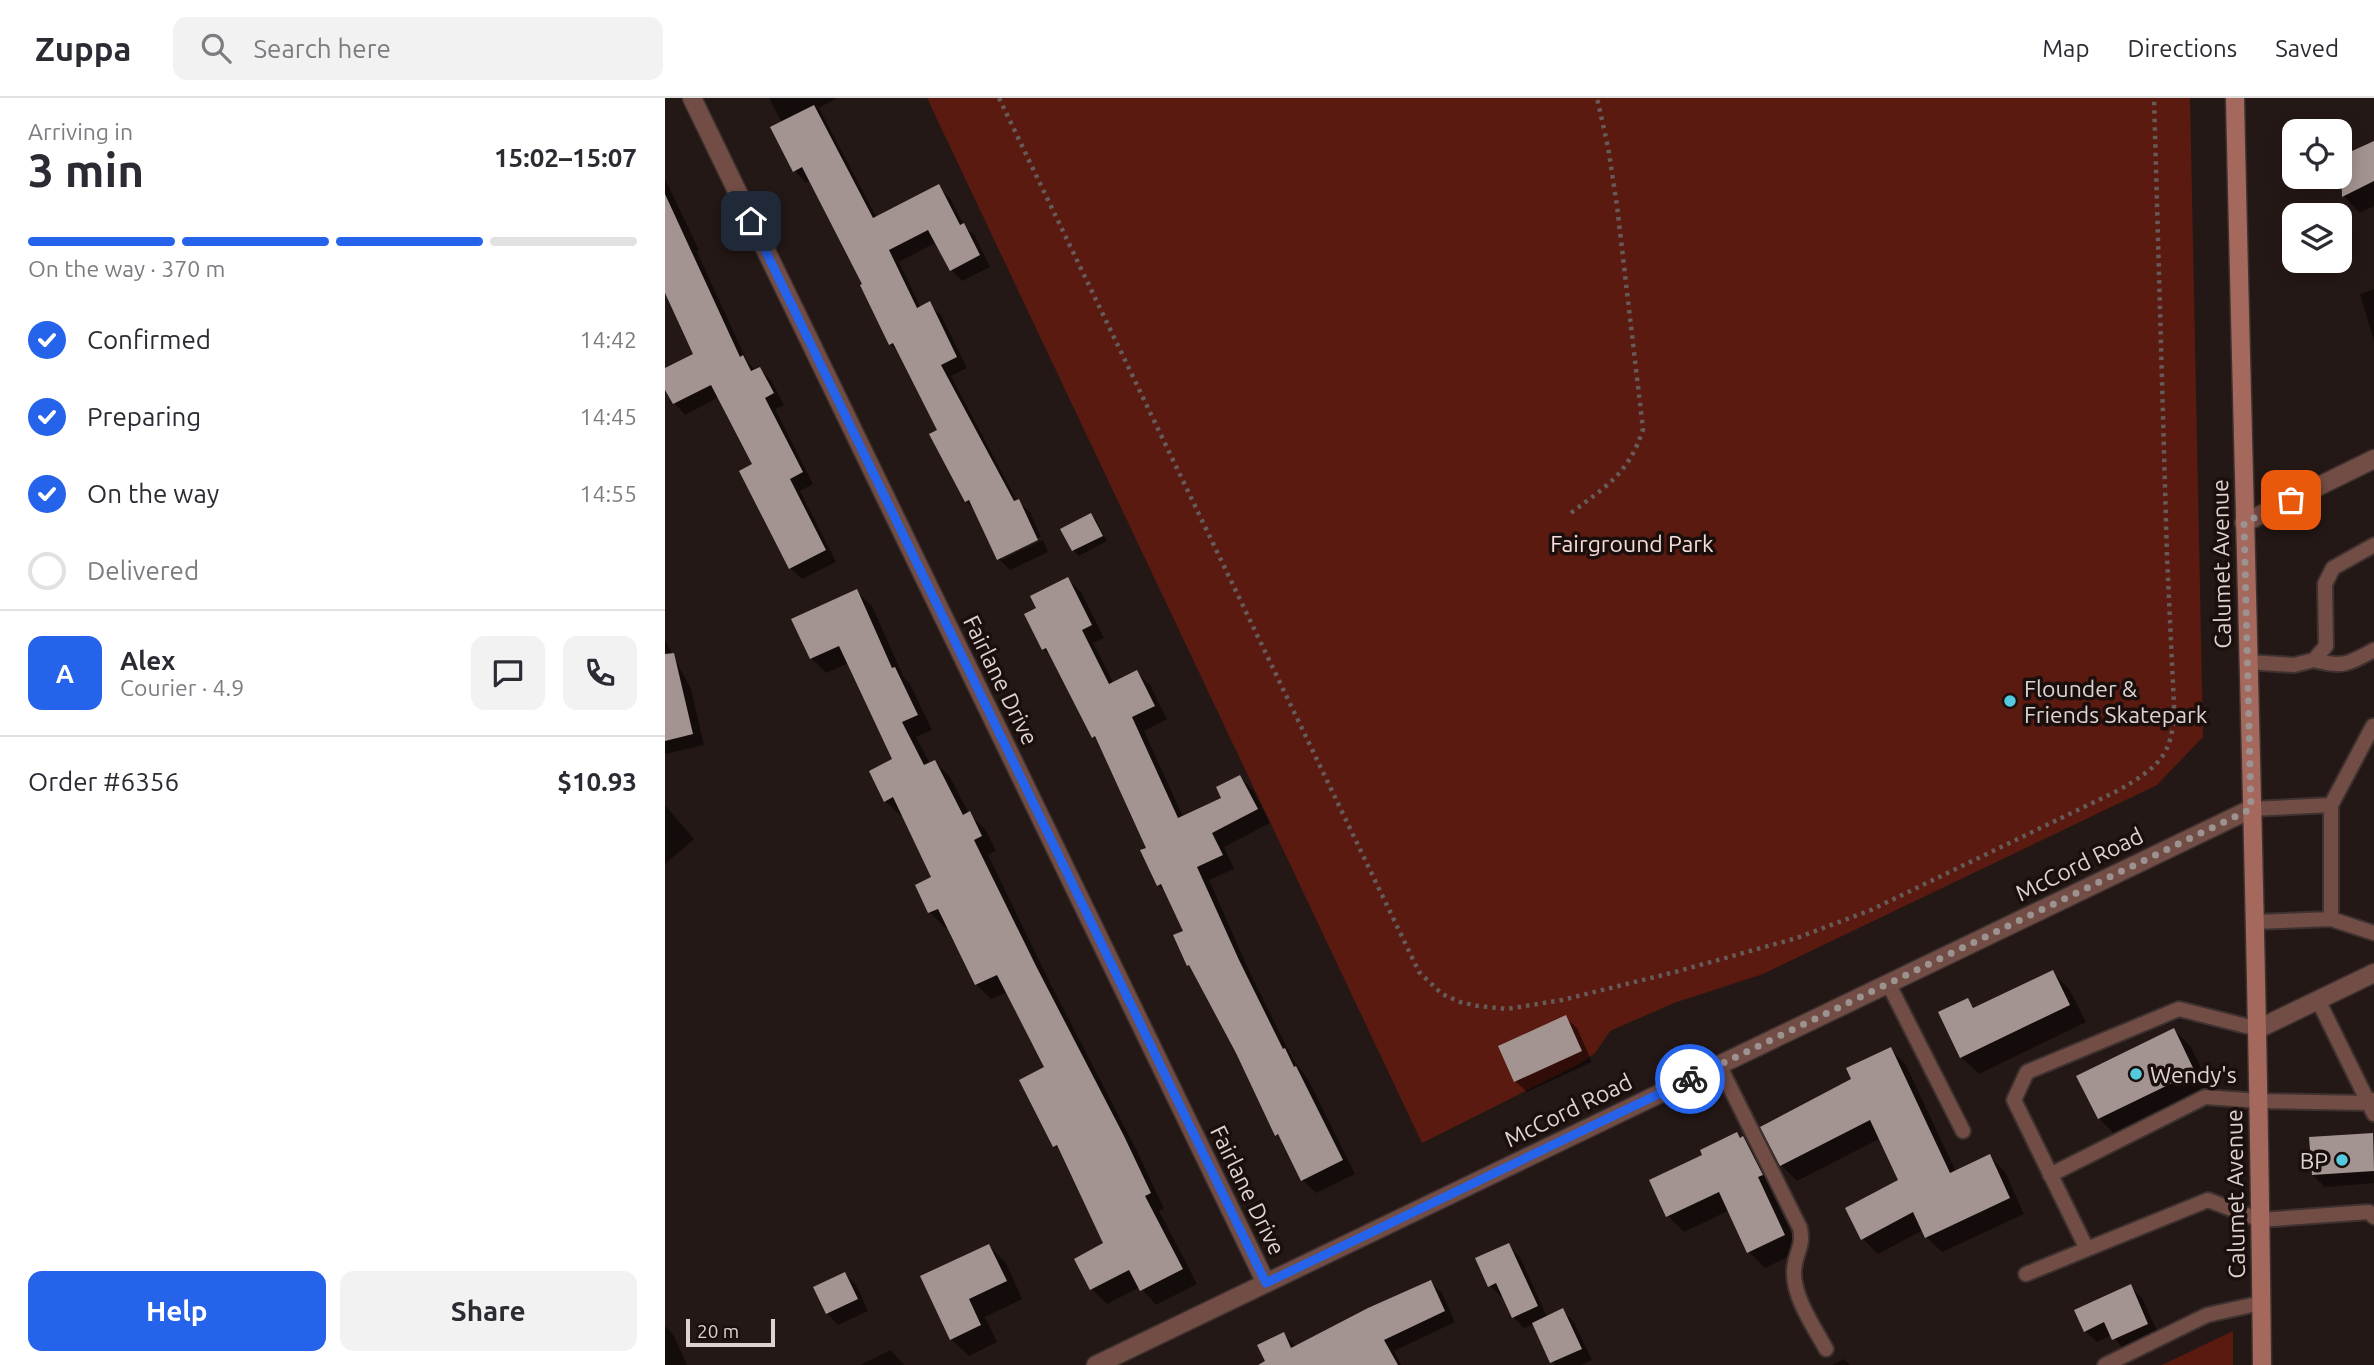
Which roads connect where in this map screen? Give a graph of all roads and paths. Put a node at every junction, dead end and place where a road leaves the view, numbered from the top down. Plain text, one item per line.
1 (692, 98) edge
2 (999, 98) edge
3 (1597, 98) edge
4 (2154, 98) edge
5 (2235, 98) edge
6 (2374, 459) edge
7 (1571, 513) dead end
8 (2244, 523) junction
9 (2374, 545) edge
10 (2374, 650) edge
11 (2314, 660) junction
12 (2248, 662) junction
13 (2373, 726) edge
14 (2331, 806) junction
15 (2251, 809) junction
16 (2331, 919) junction
17 (2254, 922) junction
18 (2374, 933) edge
19 (2374, 973) edge
20 (1888, 983) junction
21 (2318, 1000) junction
22 (2258, 1029) junction
23 (1719, 1065) junction
24 (2259, 1101) junction
25 (2372, 1106) edge
26 (1963, 1131) dead end
27 (2050, 1175) junction
28 (2372, 1210) edge
29 (2260, 1220) junction
30 (2087, 1250) junction
31 (2027, 1274) dead end
32 (1266, 1283) junction
33 (2261, 1303) junction
34 (1826, 1349) dead end
35 (1096, 1365) edge
36 (2105, 1365) edge
37 (2262, 1365) edge

1 - 32 street, Fairlane Drive
2 - 4 path
3 - 7 path
5 - 8 main road, Calumet Avenue
6 - 8 street
8 - 12 main road, Calumet Avenue
9 - 11 lane
10 - 11 lane
11 - 12 lane
12 - 15 main road, Calumet Avenue
13 - 14 lane
14 - 15 lane
14 - 16 lane
15 - 17 main road, Calumet Avenue
15 - 20 street, McCord Road
16 - 17 lane
16 - 18 lane
17 - 22 main road, Calumet Avenue
19 - 21 street
20 - 23 street, McCord Road
20 - 26 lane
21 - 22 street
21 - 25 lane
22 - 24 main road, Calumet Avenue
22 - 27 lane
23 - 32 street, McCord Road
23 - 34 lane
24 - 25 lane
24 - 27 lane
24 - 29 main road, Calumet Avenue
27 - 30 lane
28 - 29 lane
29 - 30 lane
29 - 33 main road, Calumet Avenue
30 - 31 lane
32 - 35 street, McCord Road
33 - 36 lane
33 - 37 main road, Calumet Avenue

